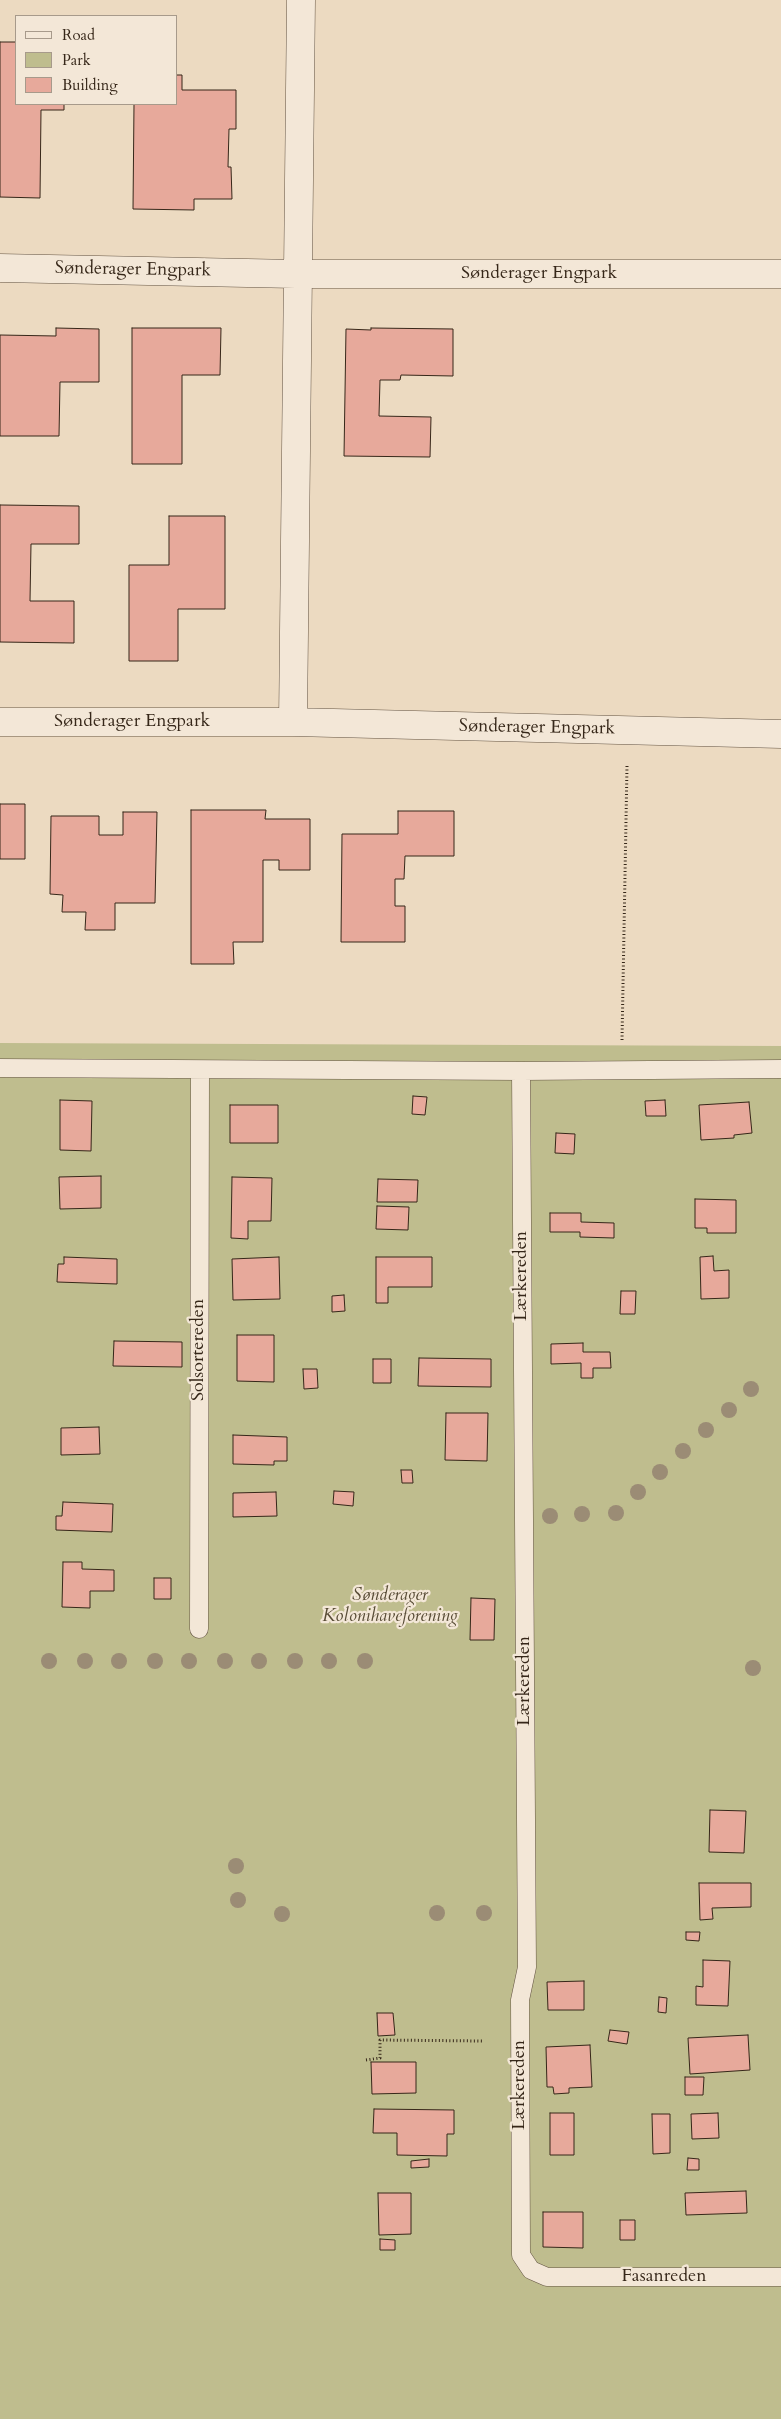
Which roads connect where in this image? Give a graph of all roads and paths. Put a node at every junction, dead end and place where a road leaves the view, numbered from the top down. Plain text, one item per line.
1 (301, 0) edge
2 (0, 268) edge
3 (296, 274) junction
4 (781, 274) edge
5 (0, 722) edge
6 (293, 722) junction
7 (628, 730) junction
8 (781, 734) edge
9 (0, 1068) edge
10 (781, 1069) edge
11 (200, 1070) junction
12 (622, 1070) junction
13 (521, 1071) junction
14 (198, 1630) dead end
15 (482, 2041) dead end
16 (366, 2060) dead end
17 (547, 2277) joint
18 (781, 2277) edge

1 - 3 street
2 - 3 street, Sønderager Engpark
3 - 4 street, Sønderager Engpark
3 - 6 street
5 - 6 street, Sønderager Engpark
6 - 7 street, Sønderager Engpark
7 - 8 street, Sønderager Engpark
7 - 12 path
9 - 11 lane
10 - 12 lane
11 - 13 lane
11 - 14 lane, Solsortereden
12 - 13 lane
13 - 17 lane, Lærkereden
15 - 16 path
17 - 18 lane, Fasanreden

